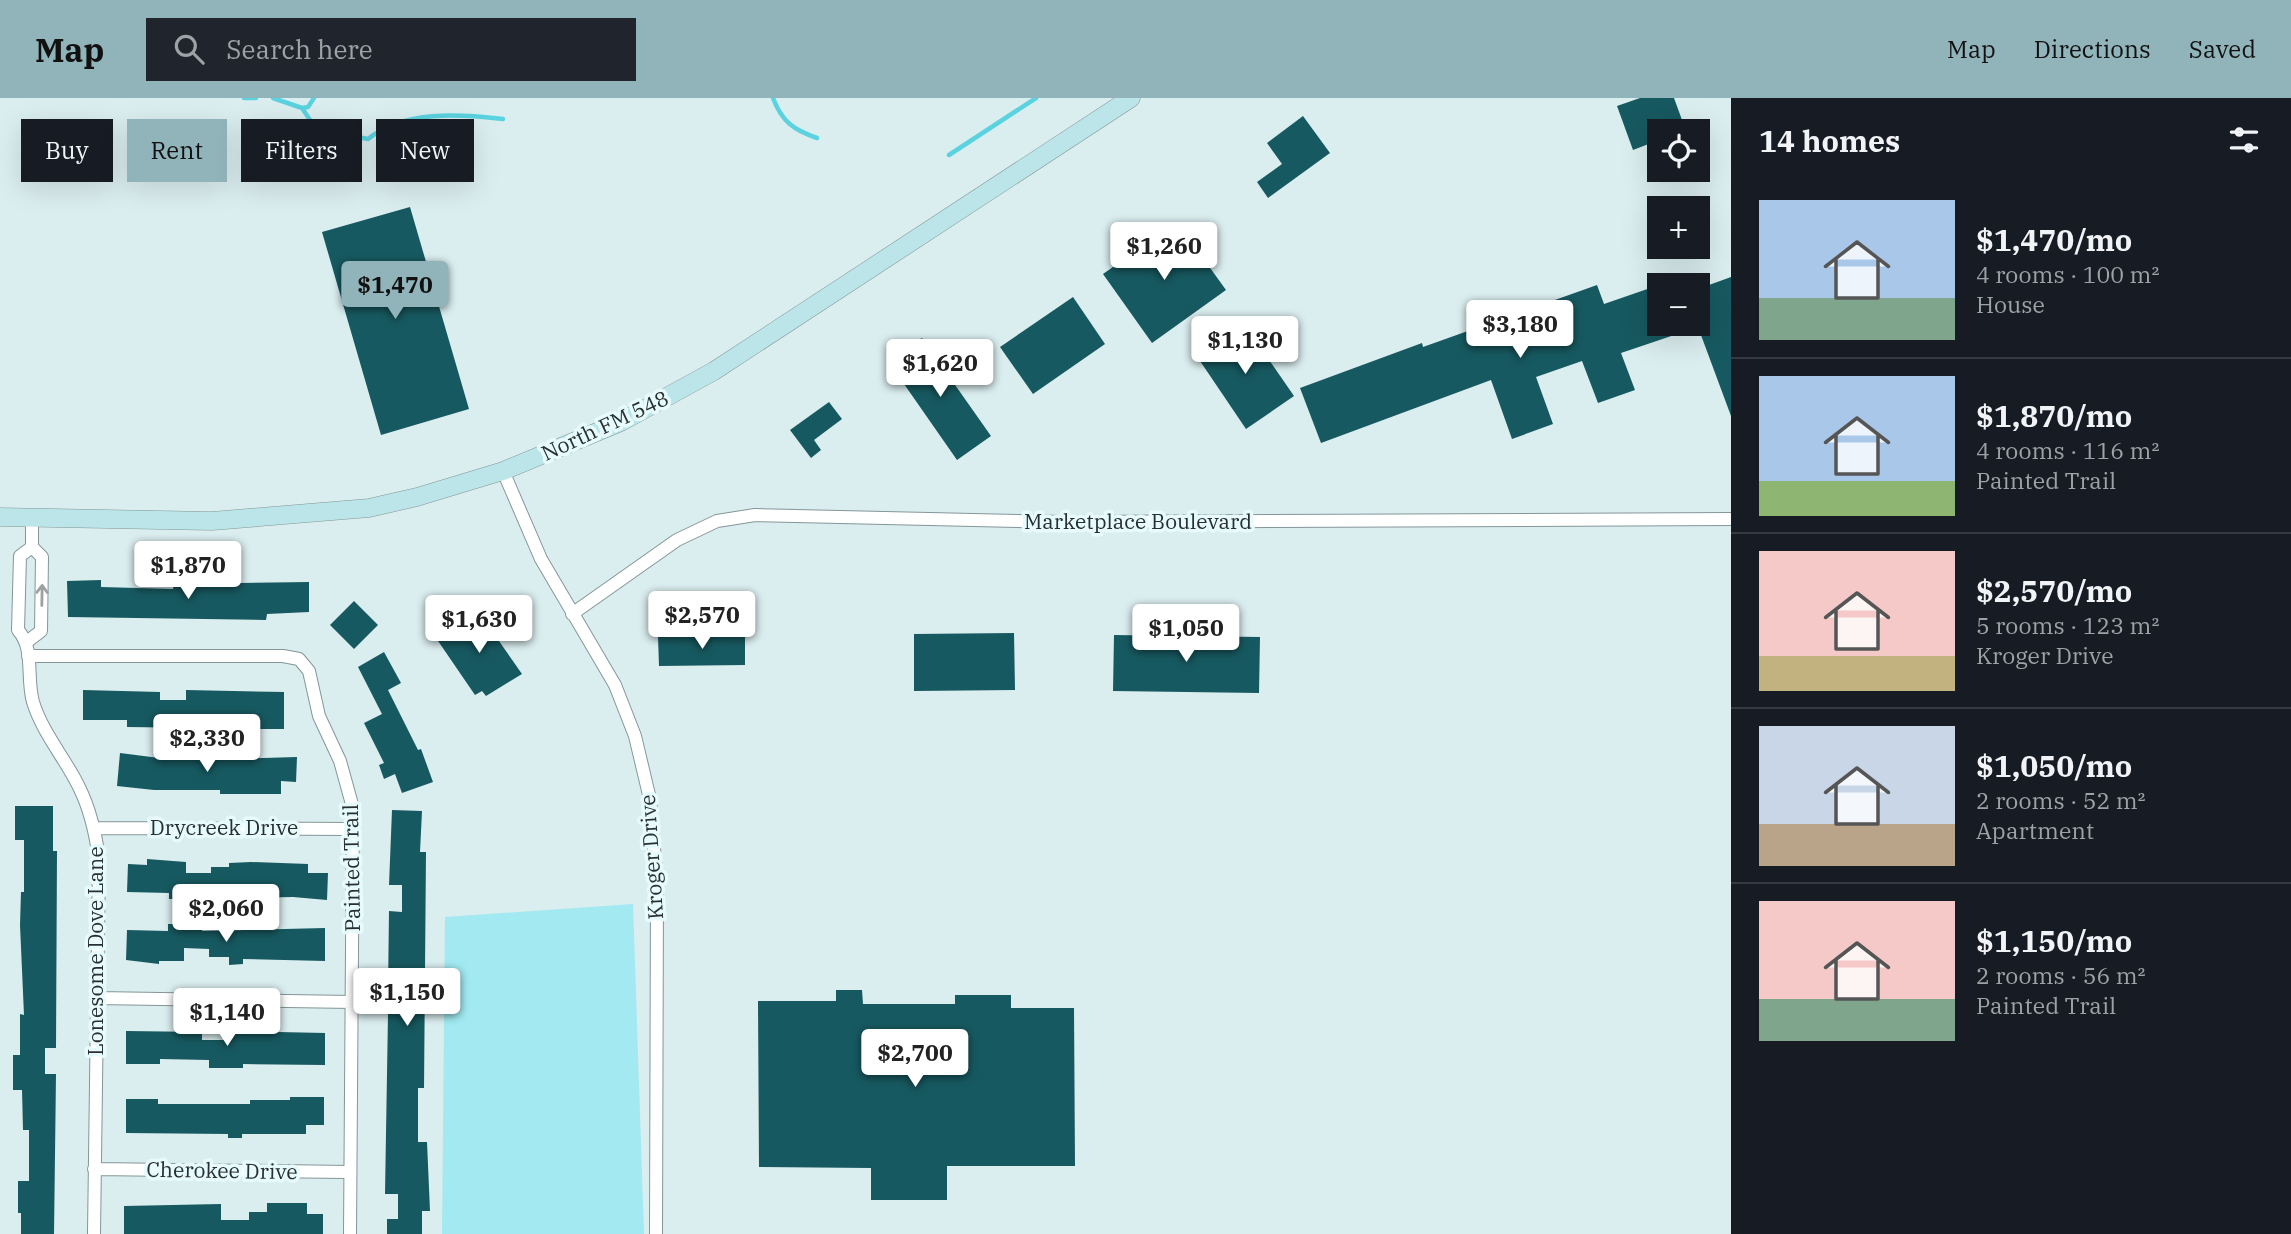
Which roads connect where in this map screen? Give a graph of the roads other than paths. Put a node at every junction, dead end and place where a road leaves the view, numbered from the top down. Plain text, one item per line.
1 (1131, 98) edge
2 (503, 471) junction
3 (0, 517) edge
4 (32, 518) junction
5 (1731, 519) edge
6 (32, 547) junction
7 (572, 614) junction
8 (28, 641) junction
9 (28, 656) junction
10 (94, 828) junction
11 (353, 829) junction
12 (97, 998) junction
13 (353, 1002) junction
14 (94, 1169) junction
15 (351, 1172) junction
16 (94, 1234) edge
17 (350, 1234) edge
18 (656, 1234) edge

1 - 2 main road, North FM 548
2 - 4 main road, North FM 548
2 - 7 street, Kroger Drive
3 - 4 main road, North FM 548
4 - 6 street, Lonesome Dove Lane
5 - 7 street, Marketplace Boulevard
6 - 8 street, Lonesome Dove Lane
8 -> 6 street, Lonesome Dove Lane
7 - 18 street, Kroger Drive
8 - 9 street, Lonesome Dove Lane
9 - 10 street, Lonesome Dove Lane
9 - 11 street, Painted Trail
10 - 11 street, Drycreek Drive
10 - 12 street, Lonesome Dove Lane
11 - 13 street, Painted Trail
12 - 13 street
12 - 14 street, Lonesome Dove Lane
13 - 15 street, Painted Trail
14 - 15 street, Cherokee Drive
14 - 16 street, Lonesome Dove Lane
15 - 17 street, Painted Trail

